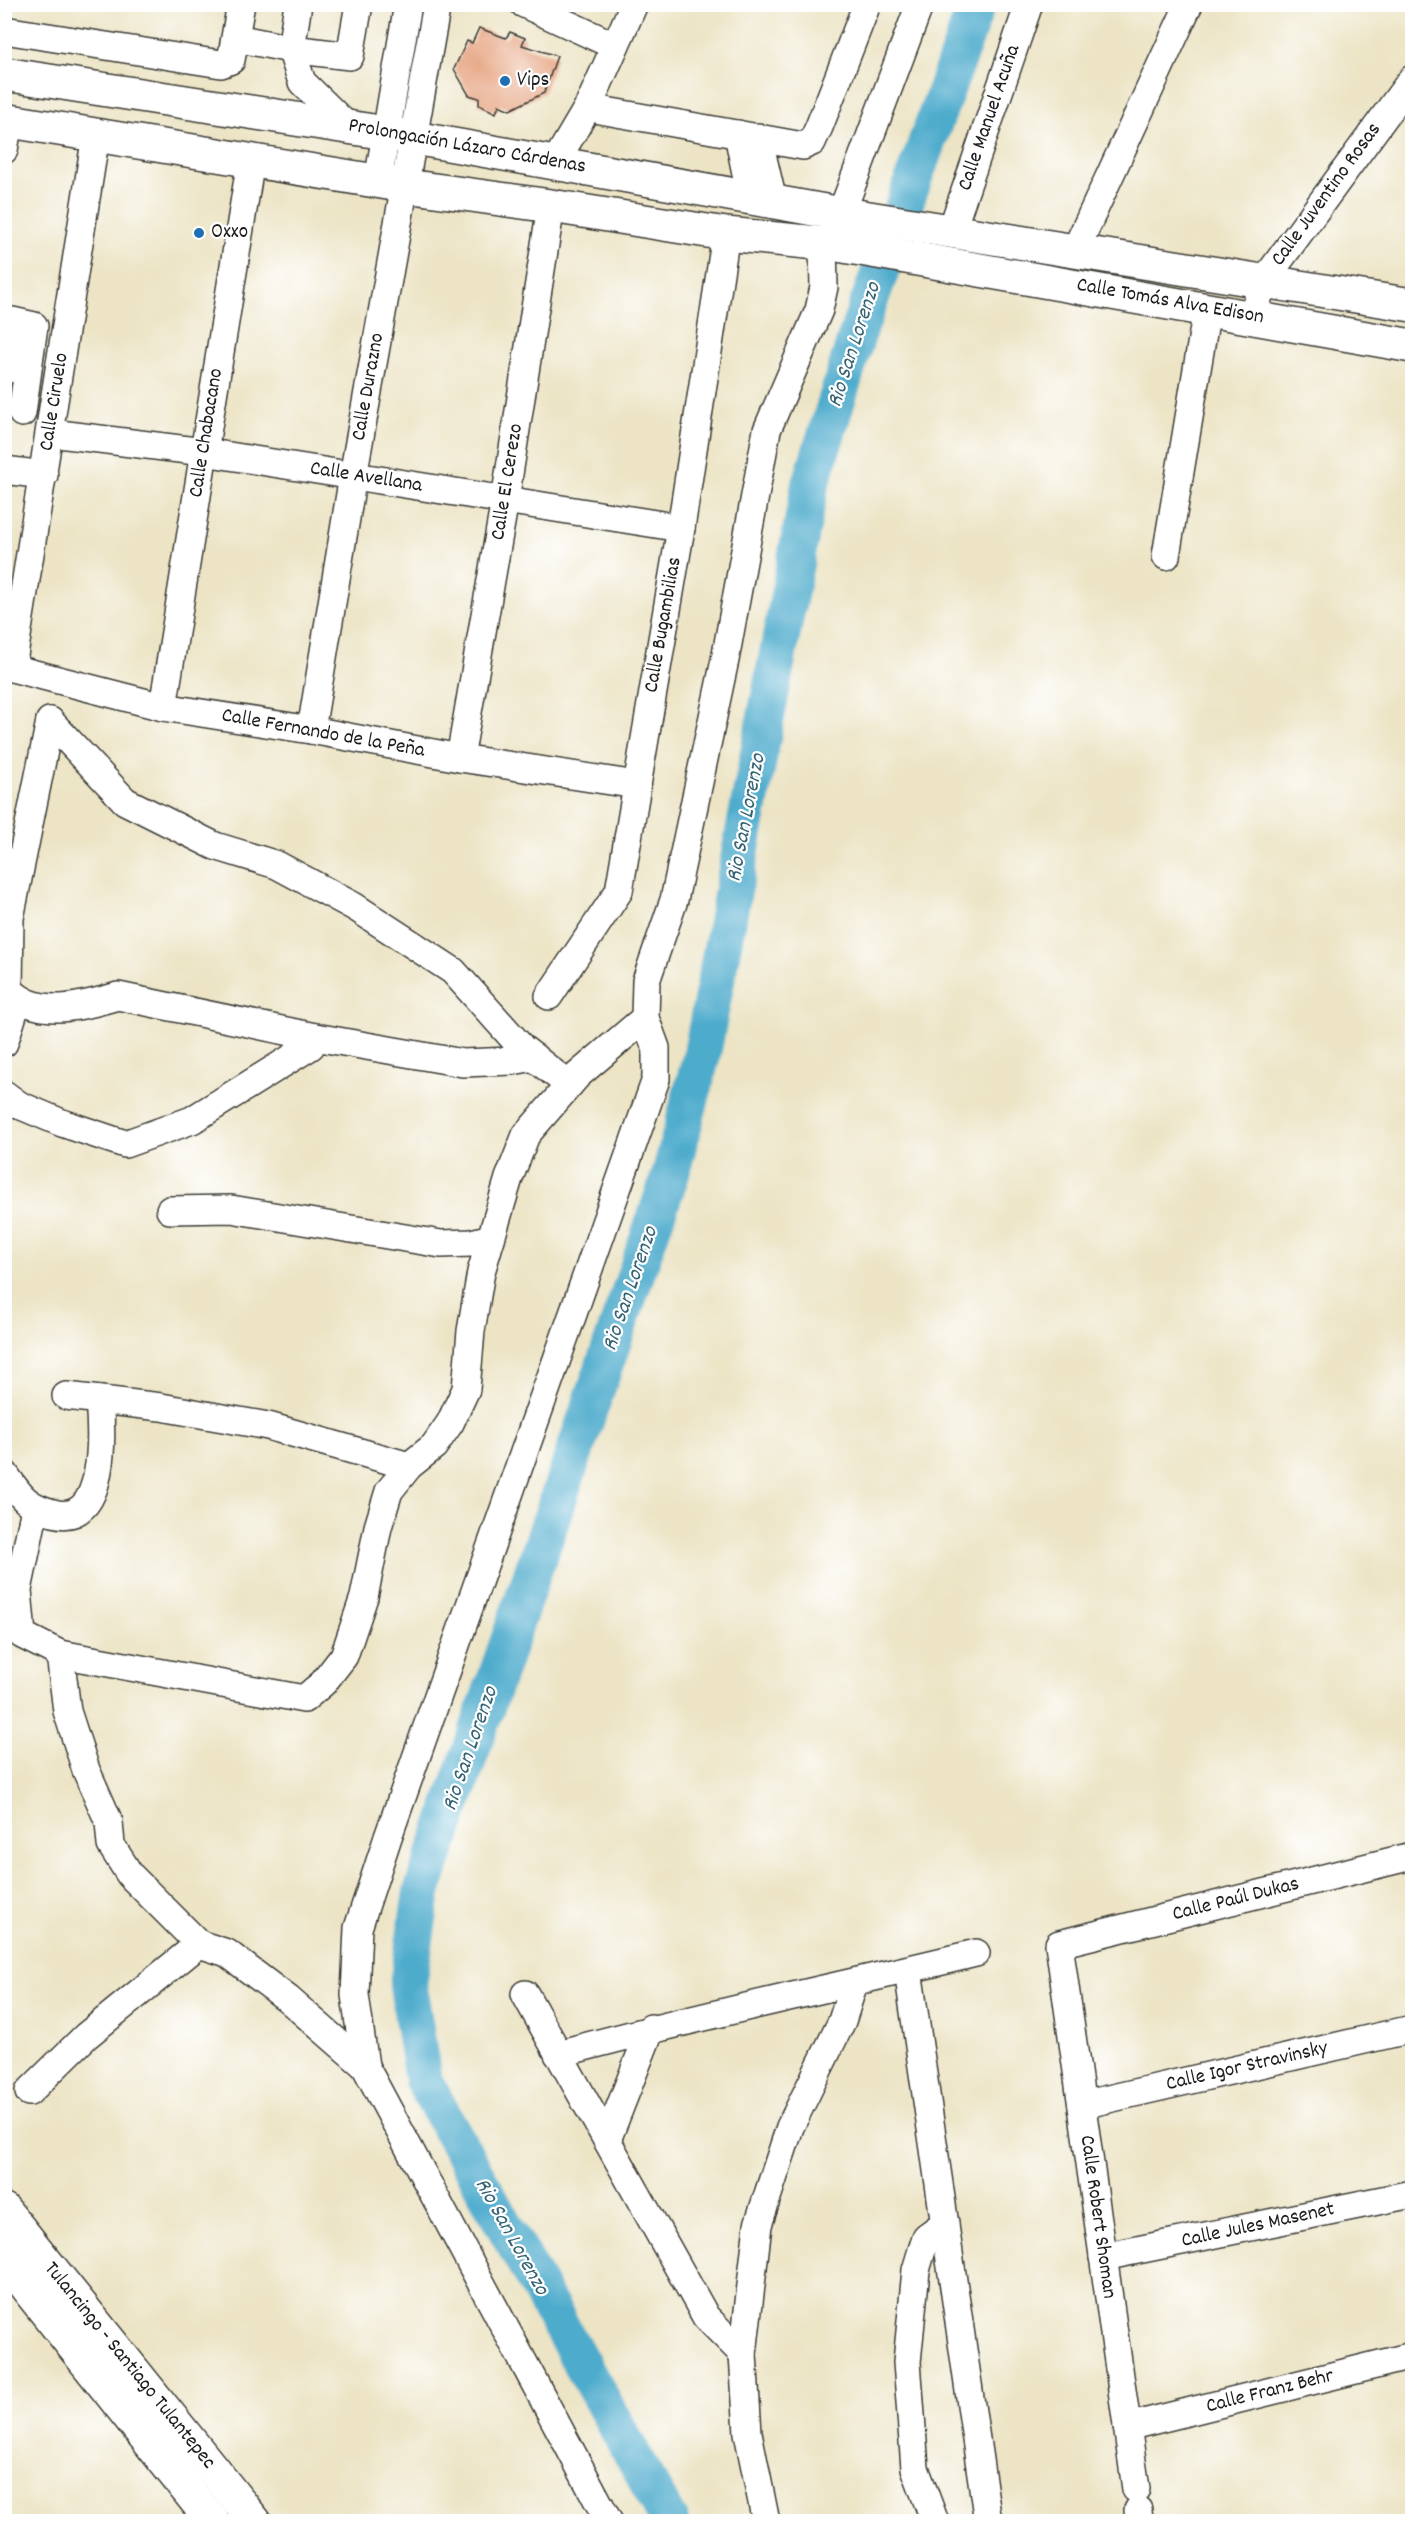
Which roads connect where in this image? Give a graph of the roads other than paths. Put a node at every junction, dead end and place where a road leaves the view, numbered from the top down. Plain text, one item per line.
1 (242, 4) edge
2 (298, 4) edge
3 (359, 4) edge
4 (408, 4) edge
5 (437, 4) edge
6 (524, 4) edge
7 (633, 4) edge
8 (867, 4) edge
9 (920, 4) edge
10 (1029, 4) edge
11 (1189, 4) edge
12 (4, 30) edge
13 (236, 38) junction
14 (615, 46) junction
15 (291, 49) junction
16 (4, 74) edge
17 (1413, 79) edge
18 (595, 107) junction
19 (348, 127) junction
20 (6, 130) edge
21 (96, 135) junction
22 (400, 135) junction
23 (748, 136) junction
24 (251, 160) junction
25 (563, 163) junction
26 (392, 183) junction
27 (762, 199) junction
28 (551, 206) junction
29 (838, 229) junction
30 (939, 230) junction
31 (726, 234) junction
32 (1075, 251) junction
33 (927, 261) joint
34 (1264, 281) junction
35 (1413, 305) edge
36 (1206, 309) junction
37 (1252, 316) junction
38 (1413, 346) edge
39 (4, 370) edge
40 (13, 411) edge
41 (52, 425) junction
42 (204, 452) junction
43 (4, 470) edge
44 (44, 476) junction
45 (353, 476) junction
46 (505, 500) junction
47 (681, 528) junction
48 (1166, 556) dead end
49 (8, 667) edge
50 (163, 707) junction
51 (311, 730) junction
52 (460, 758) junction
53 (637, 785) junction
54 (549, 996) dead end
55 (18, 999) junction
56 (645, 1018) junction
57 (315, 1038) junction
58 (4, 1043) edge
59 (534, 1057) junction
60 (569, 1085) junction
61 (4, 1094) edge
62 (170, 1210) dead end
63 (491, 1238) junction
64 (66, 1396) dead end
65 (99, 1400) junction
66 (409, 1466) junction
67 (4, 1473) edge
68 (35, 1508) junction
69 (60, 1654) junction
70 (1413, 1856) edge
71 (199, 1944) junction
72 (1059, 1944) joint
73 (976, 1953) dead end
74 (908, 1970) junction
75 (855, 1983) junction
76 (525, 1994) dead end
77 (651, 2028) junction
78 (1413, 2029) edge
79 (558, 2054) junction
80 (365, 2066) junction
81 (28, 2092) dead end
82 (1082, 2105) junction
83 (607, 2140) junction
84 (1413, 2194) edge
85 (4, 2210) edge
86 (945, 2223) junction
87 (1103, 2258) junction
88 (4, 2259) edge
89 (743, 2354) junction
90 (1413, 2356) edge
91 (1127, 2427) junction
92 (1138, 2507) edge
93 (213, 2522) edge
94 (255, 2522) edge
95 (609, 2522) edge
96 (766, 2522) edge
97 (935, 2522) edge
98 (988, 2522) edge

1 - 13 street
2 - 15 street
3 - 15 street
4 - 22 street
5 - 22 street
6 - 14 street
7 - 14 street
8 - 23 street
9 - 29 street
10 - 30 street, Calle Manuel Acuña
11 - 32 street
12 - 13 street
13 - 15 street
14 - 18 street
15 - 19 street
16 - 19 main road, Prolongación Lázaro Cárdenas
17 - 34 street, Calle Juventino Rosas
18 - 23 street
18 - 25 street
19 - 22 main road, Prolongación Lázaro Cárdenas
20 - 21 main road, Prolongación Lázaro Cárdenas
21 - 24 main road, Prolongación Lázaro Cárdenas
21 - 41 street, Calle Ciruelo
22 - 25 main road, Prolongación Lázaro Cárdenas
22 - 26 street, Calle Durazno
23 - 27 street
24 - 26 main road, Prolongación Lázaro Cárdenas
24 - 42 street, Calle Chabacano
25 - 27 main road, Prolongación Lázaro Cárdenas
26 - 28 main road, Prolongación Lázaro Cárdenas
26 - 45 street, Calle Durazno
27 - 29 main road, Prolongación Lázaro Cárdenas
28 - 31 main road, Prolongación Lázaro Cárdenas
28 - 46 street, Calle El Cerezo
29 - 30 main road, Prolongación Lázaro Cárdenas
29 - 31 main road, Prolongación Lázaro Cárdenas
29 - 33 main road, Prolongación Lázaro Cárdenas
29 - 56 street
30 - 32 main road, Calle Tomás Alva Edison
31 - 47 street, Calle Bugambilias
32 - 34 main road, Calle Tomás Alva Edison
33 - 36 main road, Calle Tomás Alva Edison
34 - 35 main road, Calle Tomás Alva Edison
34 - 37 street, Calle Juventino Rosas
36 - 37 main road, Calle Tomás Alva Edison
36 - 48 street
37 - 38 main road, Calle Tomás Alva Edison
39 - 40 street
40 - 41 street, Calle Avellana
41 - 42 street, Calle Avellana
41 - 44 street, Calle Ciruelo
42 - 45 street, Calle Avellana
42 - 50 street, Calle Chabacano
43 - 44 street
44 - 49 street, Calle Ciruelo
45 - 46 street, Calle Avellana
45 - 51 street, Calle Durazno
46 - 47 street, Calle Avellana
46 - 52 street, Calle El Cerezo
47 - 53 street, Calle Bugambilias
49 - 50 street, Calle Fernando de la Peña
50 - 51 street, Calle Fernando de la Peña
51 - 52 street, Calle Fernando de la Peña
52 - 53 street, Calle Fernando de la Peña
53 - 54 street, Calle Bugambilias
55 - 57 street
55 - 58 street
55 - 59 street
56 - 60 street
56 - 80 street
57 - 59 street
57 - 61 street
59 - 60 street
60 - 63 street
62 - 63 street
63 - 66 street
64 - 65 street
65 - 66 street
65 - 68 street
66 - 69 street
67 - 68 street
68 - 69 street
69 - 71 street
70 - 72 street, Calle Paúl Dukas
71 - 80 street
71 - 81 street
72 - 82 street, Calle Robert Shoman
73 - 74 street
74 - 75 street
74 - 86 street
75 - 77 street
75 - 89 street
76 - 79 street
77 - 79 street
77 - 83 street
78 - 82 street, Calle Igor Stravinsky
79 - 83 street
80 - 95 street
82 - 87 street, Calle Robert Shoman
83 - 89 street
84 - 87 street, Calle Jules Masenet
85 - 94 main road, Tulancingo - Santiago Tulantepec
86 - 97 street
86 - 98 street
87 - 91 street, Calle Robert Shoman
88 - 93 main road, Tulancingo - Santiago Tulantepec
89 - 96 street
90 - 91 street, Calle Franz Behr
91 - 92 street, Calle Robert Shoman

